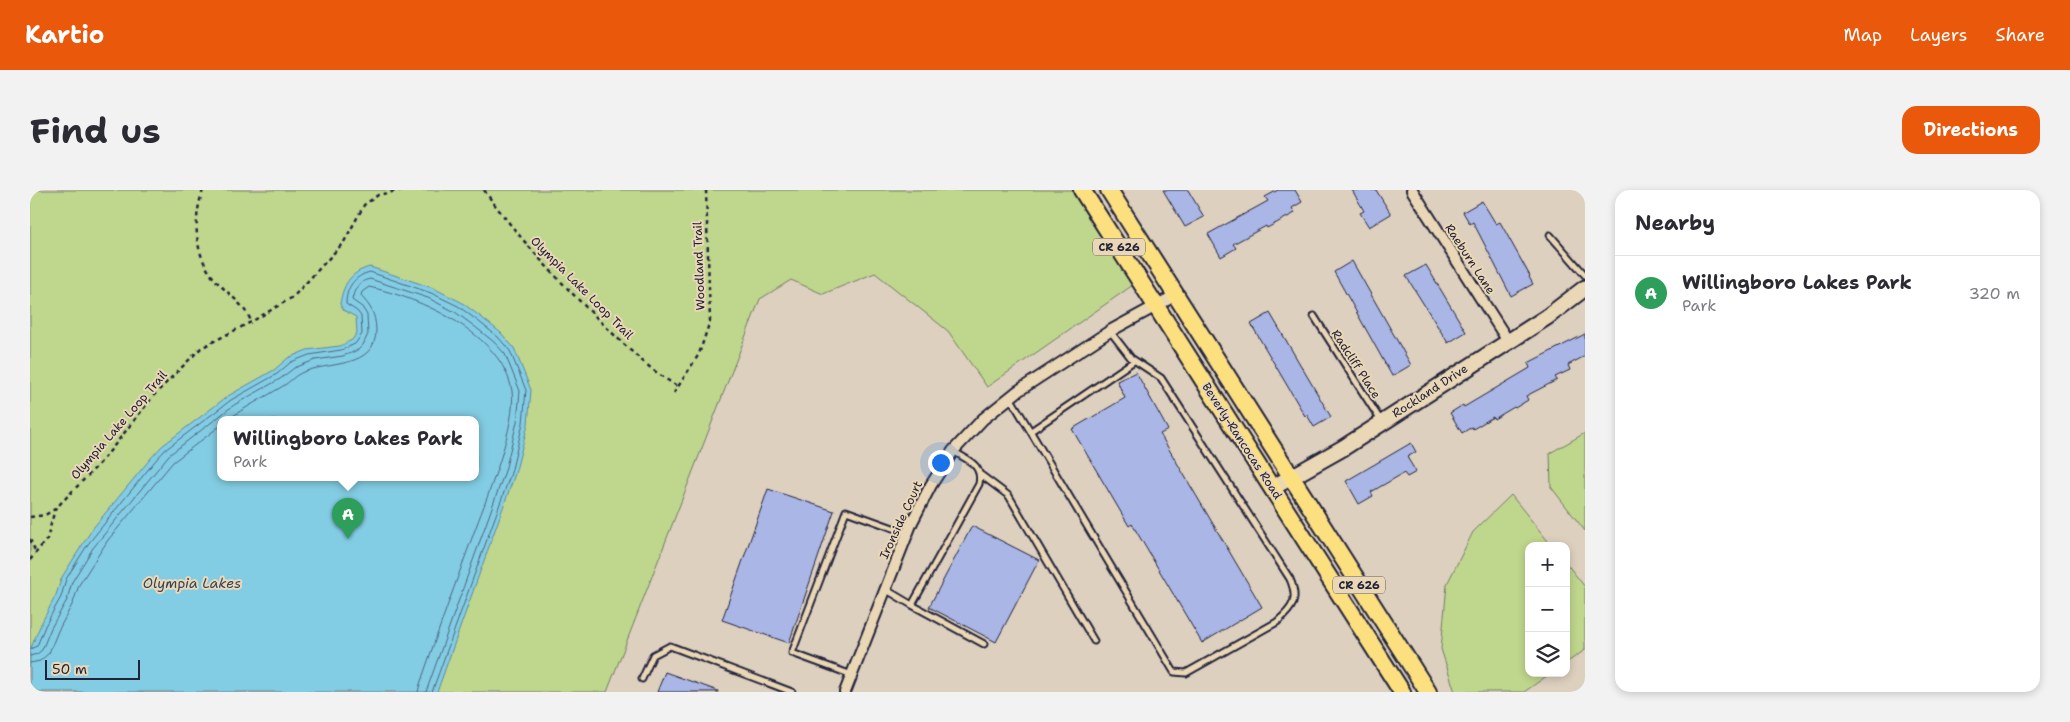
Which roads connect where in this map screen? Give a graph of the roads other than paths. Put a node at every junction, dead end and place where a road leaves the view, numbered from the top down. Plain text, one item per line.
1 (1082, 190) edge
2 (1109, 190) edge
3 (1412, 190) edge
4 (1550, 235) dead end
5 (1585, 275) edge
6 (1585, 288) edge
7 (1176, 295) junction
8 (1156, 305) junction
9 (1314, 316) dead end
10 (1110, 331) junction
11 (1508, 341) junction
12 (1134, 361) junction
13 (1010, 396) junction
14 (1381, 422) junction
15 (1031, 431) junction
16 (953, 451) junction
17 (981, 475) junction
18 (1291, 477) junction
19 (1272, 488) junction
20 (907, 534) junction
21 (885, 589) junction
22 (912, 605) junction
23 (1094, 641) dead end
24 (984, 644) dead end
25 (852, 675) junction
26 (642, 679) dead end
27 (792, 692) edge
28 (845, 692) edge
29 (1402, 692) edge
30 (1428, 692) edge

1 - 8 main road, Beverly-Rancocas Road / CR 626
2 - 7 main road, Beverly-Rancocas Road / CR 626
3 - 11 street, Raeburn Lane
4 - 5 lane
6 - 11 street, Rockland Drive
7 - 8 street, Ironside Court
7 - 18 main road, Beverly-Rancocas Road / CR 626
8 - 10 street, Ironside Court
8 - 19 main road, Beverly-Rancocas Road / CR 626
9 - 14 lane, Radcliff Place
10 - 12 lane
10 - 13 street, Ironside Court
11 - 14 street, Rockland Drive
12 - 15 lane
12 - 15 lane
13 - 15 lane
13 - 16 street, Ironside Court
14 - 18 street, Rockland Drive
16 - 17 lane
16 - 20 street, Ironside Court
17 - 22 lane
17 - 23 lane
18 - 19 street, Rockland Drive
18 - 30 main road, Beverly-Rancocas Road / CR 626
19 - 29 main road, Beverly-Rancocas Road / CR 626
20 - 21 street, Ironside Court
20 - 25 lane
21 - 22 lane
21 - 25 street, Ironside Court
22 - 24 lane
25 - 28 street, Ironside Court
26 - 27 lane

